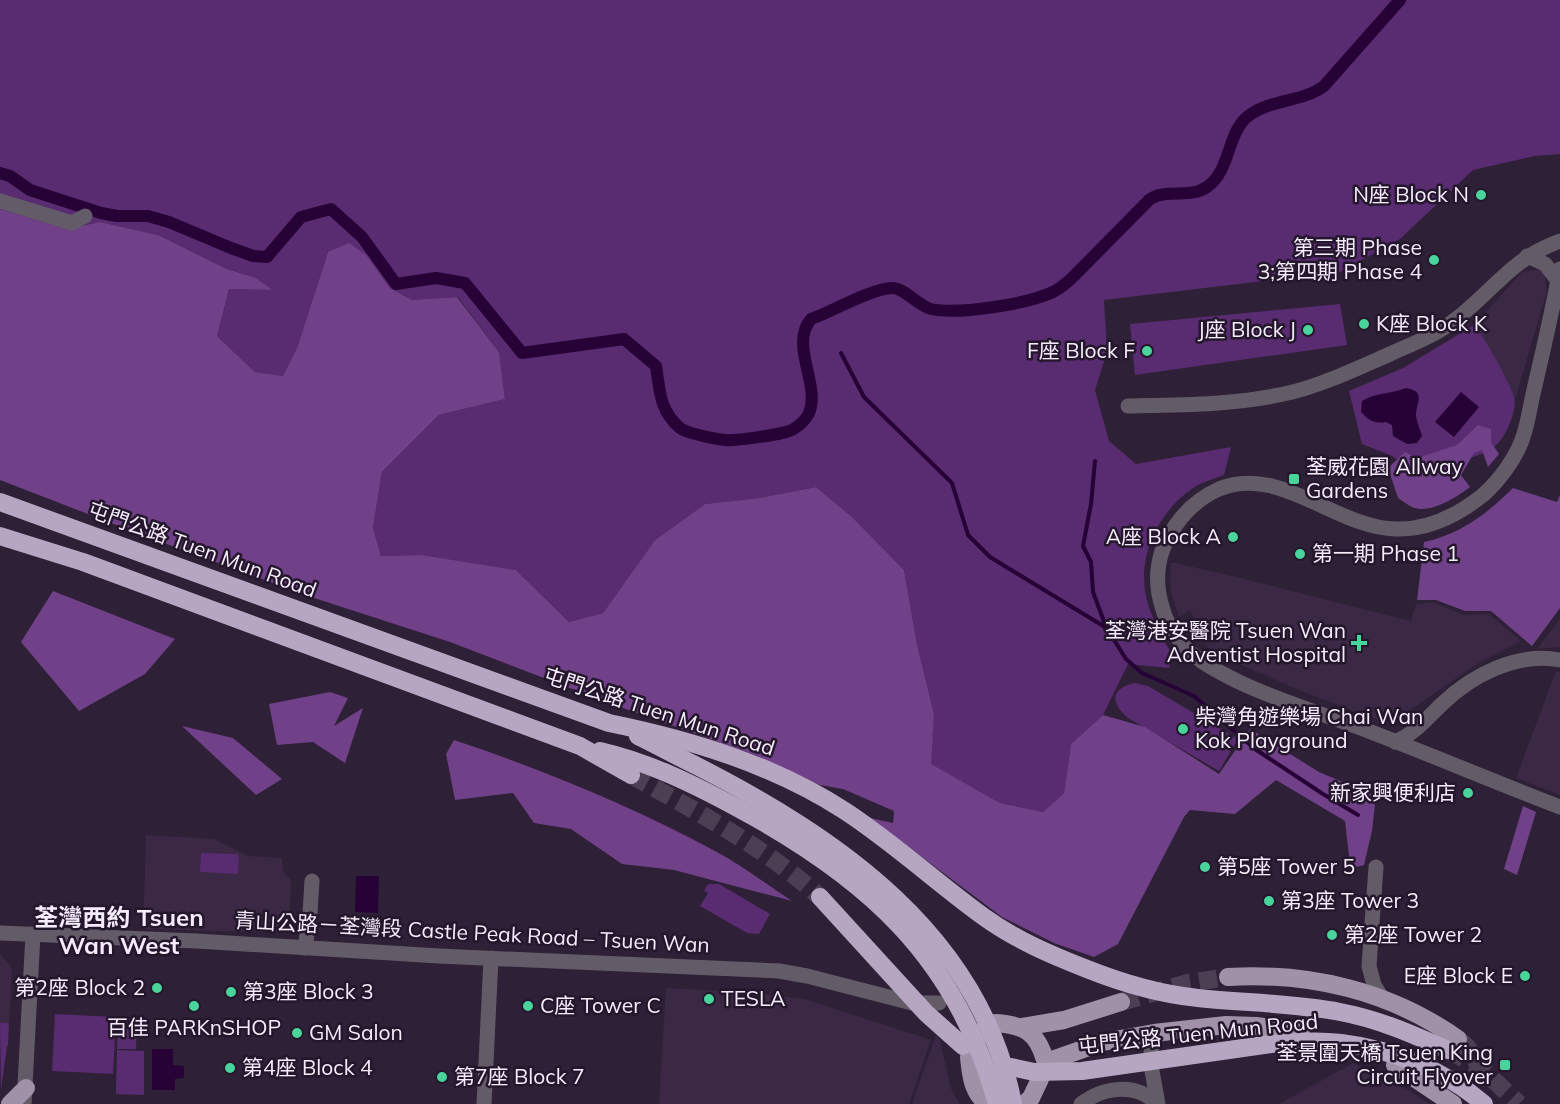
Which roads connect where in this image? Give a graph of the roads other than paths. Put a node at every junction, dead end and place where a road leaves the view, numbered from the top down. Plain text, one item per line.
1 (0, 201) edge
2 (86, 216) dead end
3 (1560, 240) edge
4 (1527, 256) junction
5 (1559, 275) edge
6 (1128, 406) dead end
7 (0, 502) edge
8 (0, 536) edge
9 (1560, 660) edge
10 (1429, 720) junction
11 (609, 723) junction
12 (1395, 742) junction
13 (580, 746) junction
14 (1429, 754) junction
15 (631, 775) tunnel mouth
16 (1560, 807) edge
17 (1376, 867) dead end
18 (312, 881) dead end
19 (820, 897) tunnel mouth
20 (886, 899) junction
21 (0, 933) edge
22 (33, 934) junction
23 (305, 948) junction
24 (491, 958) junction
25 (1370, 966) junction
26 (1228, 977) tunnel mouth
27 (1352, 989) junction
28 (1382, 998) junction
29 (1121, 1002) tunnel mouth
30 (939, 1003) dead end
31 (1022, 1027) junction
32 (1301, 1032) dead end
33 (1154, 1033) junction
34 (1453, 1044) joint
35 (969, 1048) junction
36 (1395, 1065) dead end
37 (1011, 1067) dead end
38 (1040, 1079) dead end
39 (25, 1096) edge
40 (982, 1102) edge
41 (1029, 1102) edge
42 (10, 1104) edge
43 (484, 1104) edge
44 (997, 1104) edge
45 (1013, 1104) edge
46 (1081, 1104) edge
47 (1158, 1104) edge
48 (1453, 1104) edge
49 (1484, 1104) edge

1 - 2 street
3 - 4 street
4 - 5 street
4 - 6 street
5 - 12 street
7 - 11 highway, 屯門公路 Tuen Mun Road
8 - 13 highway
9 - 10 street
10 - 12 street
10 - 14 street
11 - 20 highway
11 - 34 highway, 屯門公路 Tuen Mun Road
12 - 14 street
13 - 15 highway
13 - 20 highway
14 - 16 street
17 - 25 street
18 - 23 street
19 - 35 highway
20 - 44 highway
20 - 45 highway
21 - 22 street, 青山公路－荃灣段 Castle Peak Road – Tsuen Wan
22 - 23 street, 青山公路－荃灣段 Castle Peak Road – Tsuen Wan
22 - 39 street
23 - 24 street, 青山公路－荃灣段 Castle Peak Road – Tsuen Wan
24 - 30 street, 青山公路－荃灣段 Castle Peak Road – Tsuen Wan
24 - 43 street
25 - 27 street
25 - 28 street
26 - 27 main road
27 - 28 main road
28 - 34 main road
29 - 31 main road
31 - 33 main road
31 - 35 main road
32 - 33 main road
33 - 47 street
35 - 40 main road
36 - 48 main road
37 - 49 highway, 屯門公路 Tuen Mun Road
38 - 41 main road
39 - 42 main road
46 - 47 street

